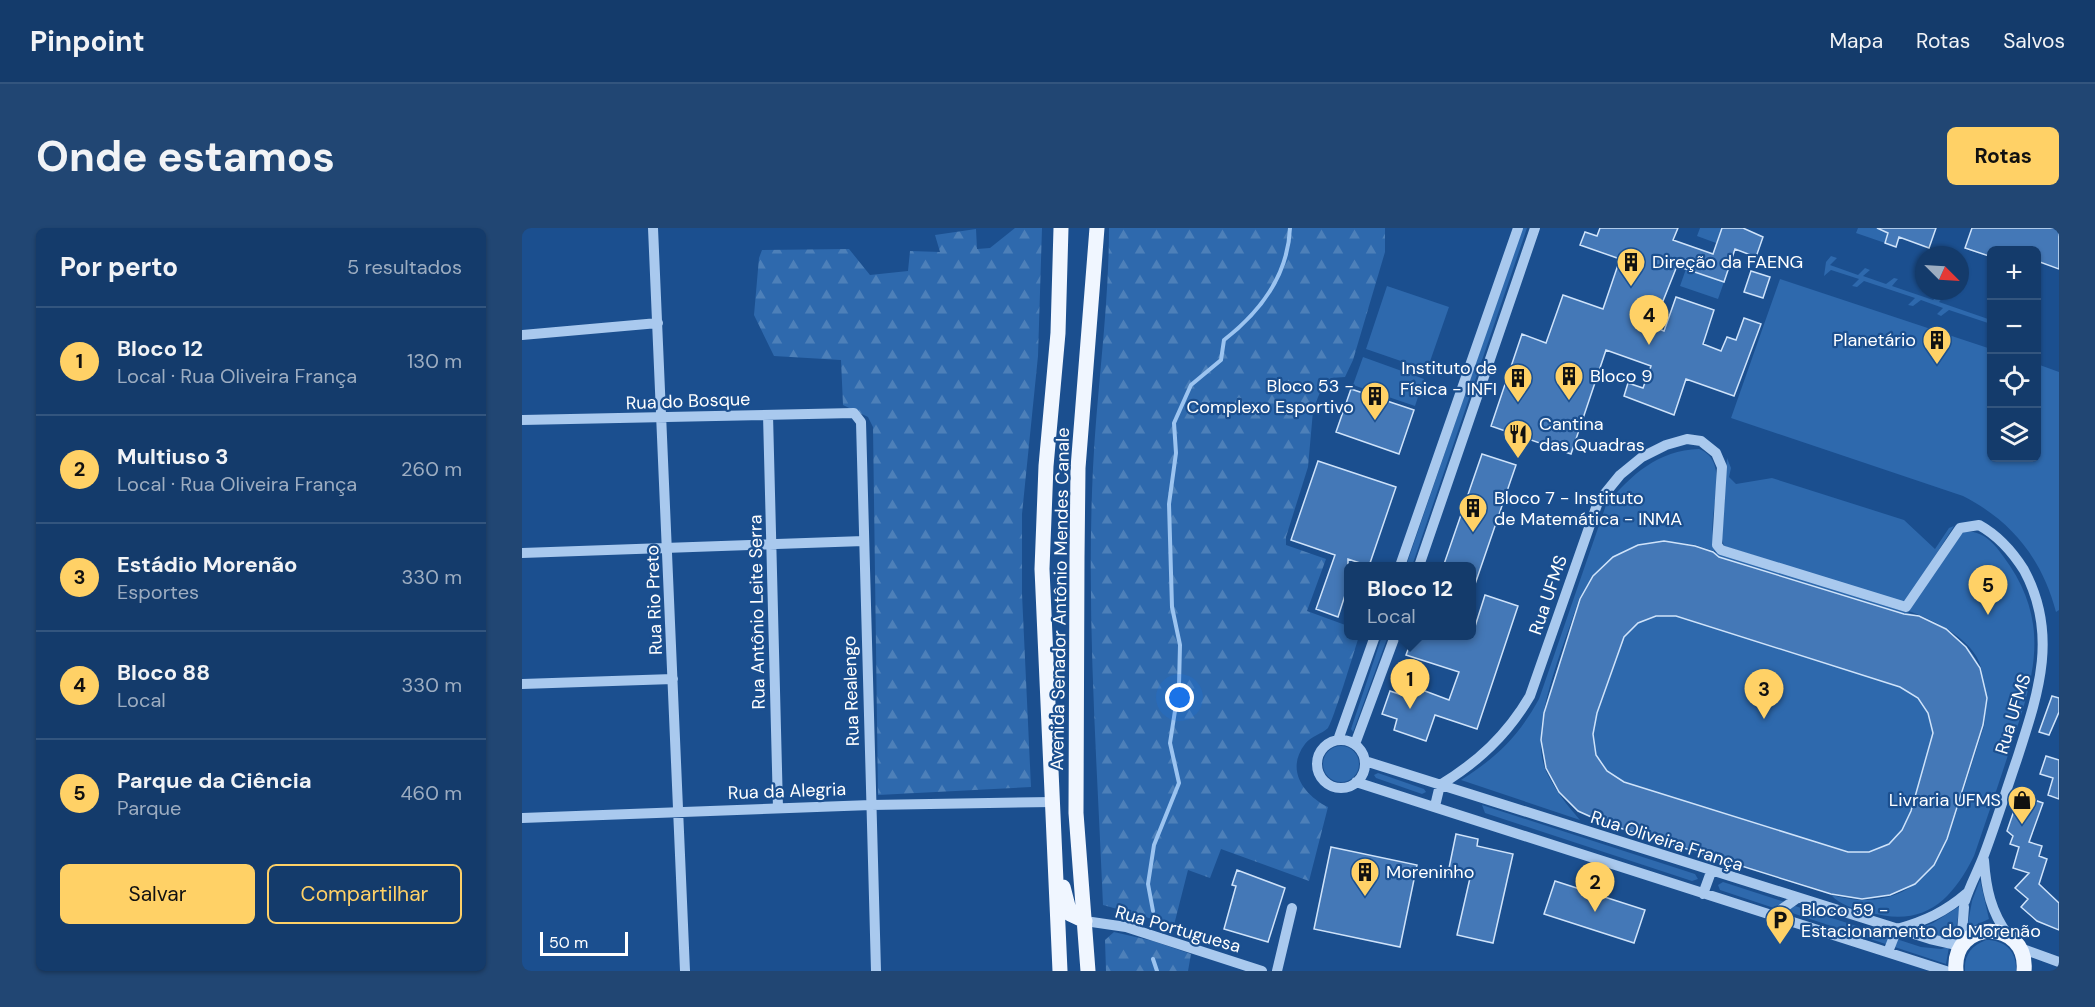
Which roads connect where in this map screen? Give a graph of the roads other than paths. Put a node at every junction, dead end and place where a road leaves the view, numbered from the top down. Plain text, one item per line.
1 (653, 228) edge
2 (1061, 228) edge
3 (1097, 228) edge
4 (1518, 228) edge
5 (1535, 228) edge
6 (658, 323) junction
7 (522, 335) edge
8 (854, 413) joint
9 (768, 415) junction
10 (663, 419) junction
11 (522, 420) edge
12 (864, 541) junction
13 (772, 545) junction
14 (668, 548) junction
15 (522, 553) edge
16 (1402, 562) edge
17 (1421, 562) edge
18 (1374, 640) edge
19 (1394, 640) edge
20 (674, 679) junction
21 (522, 684) edge
22 (1338, 740) junction
23 (1355, 744) junction
24 (1365, 761) junction
25 (1356, 782) junction
26 (1440, 785) junction
27 (1053, 802) junction
28 (871, 805) junction
29 (1435, 806) junction
30 (778, 808) junction
31 (679, 812) junction
32 (1076, 813) junction
33 (522, 818) edge
34 (1983, 857) junction
35 (1056, 867) junction
36 (1712, 872) junction
37 (1703, 894) junction
38 (1796, 899) junction
39 (1965, 900) junction
40 (1292, 908) dead end
41 (1772, 916) junction
42 (1085, 921) junction
43 (1897, 929) junction
44 (2008, 936) junction
45 (1961, 946) junction
46 (2020, 948) junction
47 (1888, 952) junction
48 (2059, 962) edge
49 (685, 971) edge
50 (876, 971) edge
51 (1060, 971) edge
52 (1088, 971) edge
53 (1262, 971) edge
54 (1277, 971) edge
55 (1946, 971) edge
56 (1956, 971) edge
57 (2024, 971) edge

1 - 6 street, Rua Rio Preto
2 - 27 main road, Avenida Senador Antônio Mendes Canale
3 - 32 main road, Avenida Senador Antônio Mendes Canale
4 - 16 street
5 - 17 street
6 - 7 street
6 - 10 street, Rua Rio Preto
8 - 9 street, Rua do Bosque
8 - 12 street, Rua Realengo
9 - 10 street, Rua do Bosque
9 - 13 street, Rua Antônio Leite Serra
10 - 11 street, Rua do Bosque
10 - 14 street, Rua Rio Preto
12 - 13 street
12 - 28 street, Rua Realengo
13 - 14 street
13 - 30 street, Rua Antônio Leite Serra
14 - 15 street
14 - 20 street, Rua Rio Preto
18 - 22 street
19 - 23 street
20 - 21 street
20 - 31 street, Rua Rio Preto
22 - 23 street
22 - 25 street
23 - 24 street
24 - 25 street
24 - 26 street, Rua Oliveira França
25 - 29 street
26 - 29 street
26 - 34 street, Rua UFMS
26 - 36 street, Rua Oliveira França
27 - 28 street, Rua da Alegria
27 - 32 main road
27 - 35 main road, Avenida Senador Antônio Mendes Canale
28 - 30 street, Rua da Alegria
28 - 50 street, Rua Realengo
29 - 37 street
30 - 31 street, Rua da Alegria
31 - 33 street, Rua da Alegria
31 - 49 street, Rua Rio Preto
32 - 42 main road, Avenida Senador Antônio Mendes Canale
34 - 39 street
34 - 44 street
35 - 42 main road
35 - 51 main road, Avenida Senador Antônio Mendes Canale
36 - 37 street
36 - 38 street, Rua Oliveira França
37 - 41 street
38 - 41 street
38 - 43 street, Rua Oliveira França
39 - 43 street
39 - 45 street
40 - 54 street
41 - 47 street
42 - 52 main road, Avenida Senador Antônio Mendes Canale
42 - 53 street, Rua Portuguesa
43 - 45 street, Rua Oliveira França
43 - 47 street
44 - 45 main road
44 - 46 main road
45 - 56 main road
46 - 48 street
46 - 57 main road
47 - 55 street

